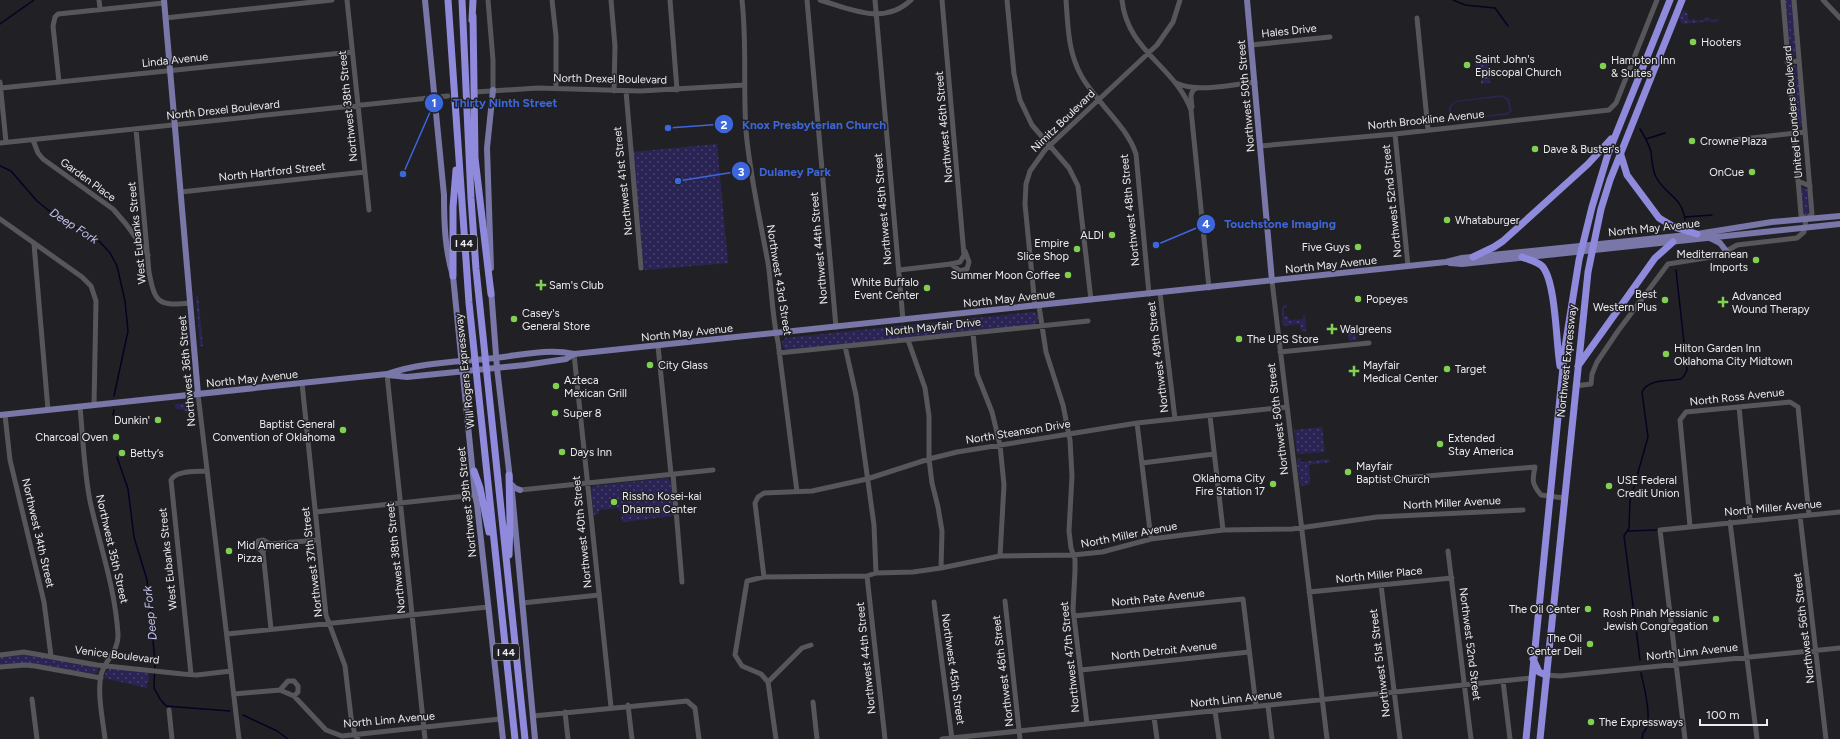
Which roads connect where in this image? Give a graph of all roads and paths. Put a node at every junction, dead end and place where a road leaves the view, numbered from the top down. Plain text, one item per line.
1 (99, 0) edge
2 (332, 0) edge
3 (347, 0) edge
4 (424, 0) edge
5 (449, 0) edge
6 (462, 0) edge
7 (473, 0) edge
8 (488, 0) edge
9 (552, 0) edge
10 (611, 0) edge
11 (670, 0) edge
12 (742, 0) edge
13 (807, 0) edge
14 (820, 0) edge
15 (875, 0) edge
16 (911, 0) edge
17 (942, 0) edge
18 (1008, 0) edge
19 (1066, 0) edge
20 (1122, 0) edge
21 (1180, 0) edge
22 (1247, 0) edge
23 (1657, 0) edge
24 (1670, 0) edge
25 (1682, 0) edge
26 (1783, 0) edge
27 (1794, 0) edge
28 (1823, 0) edge
29 (164, 1) edge
30 (274, 3) edge
31 (100, 8) junction
32 (876, 14) junction
33 (473, 16) junction
34 (165, 18) junction
35 (1417, 18) dead end
36 (1840, 18) edge
37 (1330, 37) dead end
38 (1251, 45) junction
39 (352, 52) junction
40 (1148, 53) junction
41 (1799, 61) junction
42 (1788, 62) junction
43 (170, 71) junction
44 (1173, 81) junction
45 (59, 82) junction
46 (1254, 82) junction
47 (0, 85) edge
48 (745, 85) junction
49 (556, 88) junction
50 (1198, 88) junction
51 (465, 89) junction
52 (493, 90) junction
53 (677, 90) junction
54 (614, 91) junction
55 (626, 91) junction
56 (476, 92) dead end
57 (448, 96) dead end
58 (435, 97) junction
59 (1099, 100) junction
60 (358, 105) junction
61 (1192, 116) junction
62 (175, 125) junction
63 (136, 129) junction
64 (1428, 130) junction
65 (1617, 131) junction
66 (1805, 132) junction
67 (1794, 133) junction
68 (1395, 134) junction
69 (33, 140) junction
70 (1734, 140) dead end
71 (6, 142) junction
72 (0, 143) edge
73 (458, 144) junction
74 (1050, 146) junction
75 (1260, 146) junction
76 (1620, 152) junction
77 (1807, 158) junction
78 (1796, 159) junction
79 (365, 172) junction
80 (1798, 181) junction
81 (1810, 186) junction
82 (181, 192) junction
83 (369, 210) dead end
84 (1840, 216) edge
85 (0, 219) edge
86 (1806, 219) junction
87 (1840, 224) edge
88 (1806, 227) junction
89 (1697, 234) junction
90 (1710, 238) junction
91 (1672, 242) junction
92 (34, 244) junction
93 (1612, 246) junction
94 (965, 251) junction
95 (1562, 251) junction
96 (1727, 252) junction
97 (148, 256) junction
98 (1473, 257) junction
99 (1522, 258) junction
100 (1446, 262) junction
101 (950, 264) junction
102 (1408, 266) junction
103 (641, 268) dead end
104 (899, 270) junction
105 (453, 276) junction
106 (1272, 281) junction
107 (1209, 288) junction
108 (1160, 293) junction
109 (491, 294) junction
110 (1149, 294) junction
111 (1091, 300) junction
112 (190, 303) junction
113 (1037, 306) junction
114 (903, 320) junction
115 (1088, 321) dead end
116 (1042, 326) junction
117 (836, 327) junction
118 (776, 333) junction
119 (972, 333) junction
120 (908, 340) junction
121 (1369, 343) dead end
122 (658, 346) junction
123 (845, 346) junction
124 (1280, 352) junction
125 (779, 353) junction
126 (574, 354) junction
127 (495, 358) junction
128 (464, 361) junction
129 (496, 368) junction
130 (1577, 368) junction
131 (465, 371) junction
132 (387, 374) junction
133 (1562, 375) junction
134 (302, 383) junction
135 (1575, 386) junction
136 (198, 394) junction
137 (94, 405) junction
138 (80, 407) junction
139 (1287, 407) junction
140 (1739, 407) junction
141 (48, 410) junction
142 (2, 415) edge
143 (1210, 416) junction
144 (1175, 419) junction
145 (1137, 423) junction
146 (1069, 434) junction
147 (1000, 446) junction
148 (1214, 454) junction
149 (929, 459) junction
150 (1142, 463) junction
151 (713, 470) dead end
152 (207, 471) junction
153 (474, 471) junction
154 (672, 474) junction
155 (509, 475) junction
156 (867, 479) junction
157 (1391, 480) dead end
158 (588, 482) junction
159 (511, 484) junction
160 (520, 490) joint
161 (797, 492) junction
162 (475, 495) junction
163 (1550, 496) junction
164 (1564, 498) junction
165 (400, 503) junction
166 (1522, 510) dead end
167 (316, 512) junction
168 (1840, 512) edge
169 (1809, 515) junction
170 (1800, 516) junction
171 (1750, 520) junction
172 (1730, 522) junction
173 (1690, 526) junction
174 (1302, 528) junction
175 (1223, 530) junction
176 (1151, 539) junction
177 (318, 540) junction
178 (270, 544) junction
179 (1448, 551) dead end
180 (263, 552) junction
181 (1073, 555) junction
182 (1000, 556) junction
183 (496, 564) junction
184 (941, 568) junction
185 (876, 573) junction
186 (867, 576) junction
187 (764, 577) junction
188 (1452, 578) junction
189 (508, 580) junction
190 (682, 582) dead end
191 (1381, 585) junction
192 (1309, 592) junction
193 (599, 595) junction
194 (1005, 601) dead end
195 (934, 602) dead end
196 (522, 603) junction
197 (488, 607) junction
198 (412, 615) junction
199 (1074, 616) junction
200 (330, 624) junction
201 (271, 629) junction
202 (227, 634) junction
203 (811, 645) dead end
204 (1840, 648) edge
205 (1816, 650) junction
206 (1249, 652) junction
207 (0, 655) edge
208 (51, 656) junction
209 (1747, 657) junction
210 (1533, 658) junction
211 (1676, 664) junction
212 (105, 666) junction
213 (0, 667) edge
214 (1081, 670) junction
215 (231, 671) junction
216 (191, 674) junction
217 (1546, 675) junction
218 (101, 678) junction
219 (1531, 678) junction
220 (1503, 681) junction
221 (768, 682) junction
222 (1465, 684) junction
223 (280, 690) junction
224 (1394, 692) junction
225 (234, 694) junction
226 (294, 696) junction
227 (32, 699) dead end
228 (1322, 700) junction
229 (813, 702) dead end
230 (628, 705) junction
231 (1256, 706) junction
232 (1268, 706) junction
233 (611, 707) junction
234 (169, 710) dead end
235 (1215, 711) junction
236 (565, 712) junction
237 (533, 716) junction
238 (1154, 717) junction
239 (500, 719) junction
240 (1087, 724) junction
241 (424, 727) junction
242 (1020, 731) junction
243 (357, 737) edge
244 (952, 738) edge
245 (37, 739) edge
246 (105, 739) edge
247 (172, 739) edge
248 (239, 739) edge
249 (425, 739) edge
250 (503, 739) edge
251 (515, 739) edge
252 (524, 739) edge
253 (535, 739) edge
254 (568, 739) edge
255 (632, 739) edge
256 (700, 739) edge
257 (776, 739) edge
258 (817, 739) edge
259 (884, 739) edge
260 (942, 739) edge
261 (1020, 739) edge
262 (1157, 739) edge
263 (1219, 739) edge
264 (1272, 739) edge
265 (1327, 739) edge
266 (1400, 739) edge
267 (1471, 739) edge
268 (1510, 739) edge
269 (1526, 739) edge
270 (1540, 739) edge
271 (1685, 739) edge
272 (1757, 739) edge
273 (1826, 739) edge

1 - 31 street
2 - 30 street
3 - 39 street, Northwest 38th Street
4 - 58 main road, Northwest 39th Street
5 - 73 highway, Will Rogers Expressway
6 - 51 highway, Will Rogers Expressway / I 44
7 - 33 highway
8 - 52 street
9 - 49 street
10 - 54 street
11 - 53 street
12 - 48 street, Northwest 43rd Street
13 - 117 street, Northwest 44th Street
14 - 32 street
15 - 32 street, Northwest 45th Street
16 - 32 street
17 - 94 street, Northwest 46th Street
18 - 74 street
19 - 59 street, Northwest 48th Street
20 - 40 street
21 - 40 street, Nimitz Boulevard
22 - 38 main road, Northwest 50th Street
23 - 64 street, North Brookline Avenue
24 - 65 highway, Northwest Expressway
25 - 76 highway, Northwest Expressway
26 - 42 street, United Founders Boulevard
27 - 41 street, United Founders Boulevard
28 - 36 street
29 - 31 street
29 - 34 main road, Northwest 36th Street
30 - 34 street
31 - 45 street
32 - 104 street, Northwest 45th Street
33 - 51 highway
33 - 109 highway
34 - 43 main road, Northwest 36th Street
35 - 64 street
37 - 38 street, Hales Drive
38 - 46 main road, Northwest 50th Street
39 - 43 street, Linda Avenue
39 - 60 street, Northwest 38th Street
40 - 44 street
40 - 59 street, Nimitz Boulevard
41 - 42 street
41 - 66 street, United Founders Boulevard
42 - 67 street, United Founders Boulevard
43 - 45 street, Linda Avenue
43 - 62 main road, Northwest 36th Street
44 - 50 street
44 - 61 street
45 - 47 street, Linda Avenue
46 - 50 street
46 - 75 main road, Northwest 50th Street
47 - 71 street
48 - 53 street, North Drexel Boulevard
48 - 118 street, Northwest 43rd Street
49 - 52 street, North Drexel Boulevard
49 - 54 street, North Drexel Boulevard
50 - 61 street
51 - 189 highway, Will Rogers Expressway / I 44
52 - 56 street, North Drexel Boulevard
52 - 109 main road
53 - 55 street, North Drexel Boulevard
54 - 55 street, North Drexel Boulevard
55 - 103 street, Northwest 41st Street
57 - 58 street, North Drexel Boulevard
58 - 60 street, North Drexel Boulevard
58 - 105 main road, Northwest 39th Street
59 - 74 street, Nimitz Boulevard
59 - 110 street, Northwest 48th Street
60 - 62 street, North Drexel Boulevard
60 - 79 street, Northwest 38th Street
61 - 107 street
62 - 63 street, North Drexel Boulevard
62 - 82 main road, Northwest 36th Street
63 - 69 street, North Drexel Boulevard
63 - 97 street, West Eubanks Street
64 - 68 street, North Brookline Avenue
65 - 98 highway
65 - 133 highway, Northwest Expressway
66 - 67 street
66 - 77 street, United Founders Boulevard
67 - 70 street
67 - 78 street, United Founders Boulevard
68 - 75 street, North Brookline Avenue
68 - 102 street, Northwest 52nd Street
69 - 71 street, North Drexel Boulevard
69 - 97 street, Garden Place
71 - 72 street, North Drexel Boulevard
73 - 105 highway
73 - 183 highway, Will Rogers Expressway / I 44
74 - 111 street
74 - 113 street, Nimitz Boulevard
75 - 106 main road, Northwest 50th Street
76 - 89 highway
76 - 130 highway, Northwest Expressway
77 - 78 street
77 - 81 street, United Founders Boulevard
78 - 80 street, United Founders Boulevard
79 - 82 street, North Hartford Street
79 - 83 street, Northwest 38th Street
80 - 81 street
80 - 86 street, United Founders Boulevard
81 - 86 street, United Founders Boulevard
82 - 112 main road, Northwest 36th Street
84 - 86 main road, North May Avenue
85 - 92 street
86 - 88 street, United Founders Boulevard
86 - 89 main road, North May Avenue
87 - 88 main road, North May Avenue
88 - 90 main road, North May Avenue
88 - 96 street
89 - 93 main road, North May Avenue
90 - 91 main road, North May Avenue
90 - 96 main road
91 - 93 main road, North May Avenue
91 - 130 highway
92 - 137 street
92 - 141 street
93 - 95 main road, North May Avenue
94 - 101 street, Northwest 46th Street
94 - 101 street, Northwest 46th Street
95 - 98 main road, North May Avenue
95 - 99 main road, North May Avenue
96 - 135 street
97 - 112 street, West Eubanks Street
98 - 100 main road, North May Avenue
99 - 100 main road, North May Avenue
99 - 133 highway
100 - 102 main road, North May Avenue
101 - 104 street
102 - 106 main road, North May Avenue
104 - 114 street, Northwest 45th Street
105 - 128 main road, Northwest 39th Street
106 - 107 main road, North May Avenue
106 - 124 street, Northwest 50th Street
107 - 108 main road, North May Avenue
108 - 110 main road, North May Avenue
108 - 144 street, Northwest 49th Street
109 - 127 main road
110 - 111 main road, North May Avenue
111 - 113 main road, North May Avenue
112 - 136 main road, Northwest 36th Street
113 - 114 main road, North May Avenue
113 - 116 street, Northwest 47th Street
114 - 117 main road, North May Avenue
115 - 116 street, North Mayfair Drive
116 - 119 street, North Mayfair Drive
116 - 146 street, Northwest 47th Street
117 - 118 main road, North May Avenue
118 - 122 main road, North May Avenue
118 - 125 street, Northwest 43rd Street
119 - 120 street, North Mayfair Drive
119 - 147 street
120 - 123 street, North Mayfair Drive
120 - 149 street
121 - 124 street
122 - 126 main road, North May Avenue
122 - 154 street
123 - 125 street, North Mayfair Drive
123 - 156 street
124 - 139 street, Northwest 50th Street
125 - 161 street, Northwest 43rd Street
126 - 127 main road, North May Avenue
126 - 129 main road, North May Avenue
126 - 158 street, Northwest 40th Street
127 - 128 main road, North May Avenue
127 - 129 main road
128 - 131 main road, Northwest 39th Street
128 - 132 main road, North May Avenue
129 - 131 main road, North May Avenue
129 - 155 main road
130 - 135 highway, Northwest Expressway
131 - 132 main road, North May Avenue
131 - 153 main road, Northwest 39th Street
132 - 134 main road, North May Avenue
132 - 165 street, Northwest 38th Street
133 - 163 highway, Northwest Expressway
134 - 136 main road, North May Avenue
134 - 167 street, Northwest 37th Street
135 - 164 highway, Northwest Expressway
136 - 137 main road, North May Avenue
136 - 152 street, Northwest 36th Street
137 - 138 main road, North May Avenue
138 - 141 main road, North May Avenue
138 - 212 street, Northwest 35th Street
139 - 143 street, North Steanson Drive
139 - 174 street, Northwest 50th Street
140 - 169 street, North Ross Avenue
140 - 171 street
140 - 173 street, North Ross Avenue
141 - 142 main road, North May Avenue
142 - 208 street, Northwest 34th Street
143 - 144 street, North Steanson Drive
143 - 148 street
144 - 145 street, North Steanson Drive
145 - 146 street, North Steanson Drive
145 - 150 street
146 - 147 street, North Steanson Drive
146 - 181 street, Northwest 47th Street
147 - 149 street, North Steanson Drive
147 - 182 street
148 - 150 street
148 - 175 street
149 - 156 street, North Steanson Drive
149 - 184 street
150 - 176 street
151 - 154 street
152 - 202 street, Northwest 36th Street
152 - 216 street, West Eubanks Street
153 - 162 main road, Northwest 39th Street
153 - 183 highway
154 - 158 street
154 - 190 street
155 - 159 main road
155 - 189 highway
156 - 161 street, North Steanson Drive
156 - 185 street
157 - 163 street
158 - 160 street
158 - 193 street, Northwest 40th Street
159 - 160 main road
159 - 196 main road
161 - 187 street, North Steanson Drive
162 - 165 street
162 - 197 main road, Northwest 39th Street
163 - 164 street
163 - 210 highway, Northwest Expressway
164 - 217 highway, Northwest Expressway
165 - 167 street
165 - 198 street, Northwest 38th Street
166 - 174 street, North Miller Avenue
167 - 177 street, Northwest 37th Street
168 - 169 street, North Miller Avenue
169 - 170 street, North Miller Avenue
170 - 171 street, North Miller Avenue
170 - 205 street, Northwest 56th Street
171 - 172 street, North Miller Avenue
172 - 173 street, North Miller Avenue
172 - 209 street
173 - 211 street, North Miller Avenue
174 - 175 street, North Miller Avenue
174 - 192 street, Northwest 50th Street
175 - 176 street, North Miller Avenue
176 - 181 street, North Miller Avenue
177 - 178 street
177 - 200 street, Northwest 37th Street
178 - 180 street
178 - 180 street
179 - 188 street, Northwest 52nd Street
180 - 201 street
181 - 182 street, North Miller Avenue
181 - 199 street, Northwest 47th Street
182 - 184 street, North Miller Avenue
183 - 251 highway, Will Rogers Expressway / I 44
184 - 185 street, North Miller Avenue
185 - 186 street, North Miller Avenue
186 - 187 street, North Miller Avenue
186 - 259 street, Northwest 44th Street
187 - 221 street, North Miller Avenue
188 - 191 street, North Miller Place
188 - 222 street, Northwest 52nd Street
189 - 252 highway, Will Rogers Expressway / I 44
191 - 192 street, North Miller Place
191 - 224 street, Northwest 51st Street
192 - 228 street, Northwest 50th Street
193 - 196 street
193 - 233 street, Northwest 40th Street
194 - 242 street, Northwest 46th Street
195 - 244 street, Northwest 45th Street
196 - 237 main road
197 - 198 street
197 - 239 main road, Northwest 39th Street
198 - 200 street
198 - 241 street, Northwest 38th Street
199 - 206 street, North Pate Avenue
199 - 214 street, Northwest 47th Street
200 - 201 street
200 - 243 street, Northwest 37th Street
201 - 202 street
202 - 215 street, Northwest 36th Street
203 - 221 street
204 - 205 street, North Linn Avenue
205 - 209 street, North Linn Avenue
205 - 273 street, Northwest 56th Street
206 - 214 street, North Detroit Avenue
206 - 231 street
207 - 208 street, Venice Boulevard
208 - 212 street, Venice Boulevard
209 - 211 street, North Linn Avenue
209 - 272 street
210 - 217 highway
210 - 219 highway, Northwest Expressway
211 - 217 street, North Linn Avenue
211 - 271 street
212 - 216 street, Venice Boulevard
212 - 218 street, Northwest 35th Street
213 - 218 street, Venice Boulevard
214 - 240 street, Northwest 47th Street
215 - 216 street, Venice Boulevard
215 - 225 street, Northwest 36th Street
217 - 270 highway, Northwest Expressway
218 - 246 street, Northwest 35th Street
219 - 220 street, North Linn Avenue
219 - 269 highway, Northwest Expressway
220 - 222 street, North Linn Avenue
220 - 268 street
221 - 257 street
222 - 224 street, North Linn Avenue
222 - 267 street, Northwest 52nd Street
223 - 225 street, North Linn Avenue
223 - 226 street, North Linn Avenue
223 - 226 street, North Linn Avenue
224 - 228 street, North Linn Avenue
224 - 266 street, Northwest 51st Street
225 - 248 street, Northwest 36th Street
226 - 243 street, North Linn Avenue
227 - 245 street
228 - 232 street, North Linn Avenue
228 - 265 street, Northwest 50th Street
229 - 258 street
230 - 233 street
230 - 255 street
230 - 256 street
231 - 232 street, North Linn Avenue
231 - 235 street, North Linn Avenue
232 - 264 street
233 - 236 street
234 - 247 street
235 - 238 street, North Linn Avenue
235 - 263 street
236 - 237 street
236 - 254 street
237 - 253 main road
238 - 240 street, North Linn Avenue
238 - 262 street
239 - 241 street, North Linn Avenue
239 - 250 main road, Northwest 39th Street
240 - 242 street, North Linn Avenue
241 - 243 street, North Linn Avenue
241 - 249 street, Northwest 38th Street
242 - 244 street, North Linn Avenue
242 - 261 street, Northwest 46th Street
244 - 260 street, North Linn Avenue

